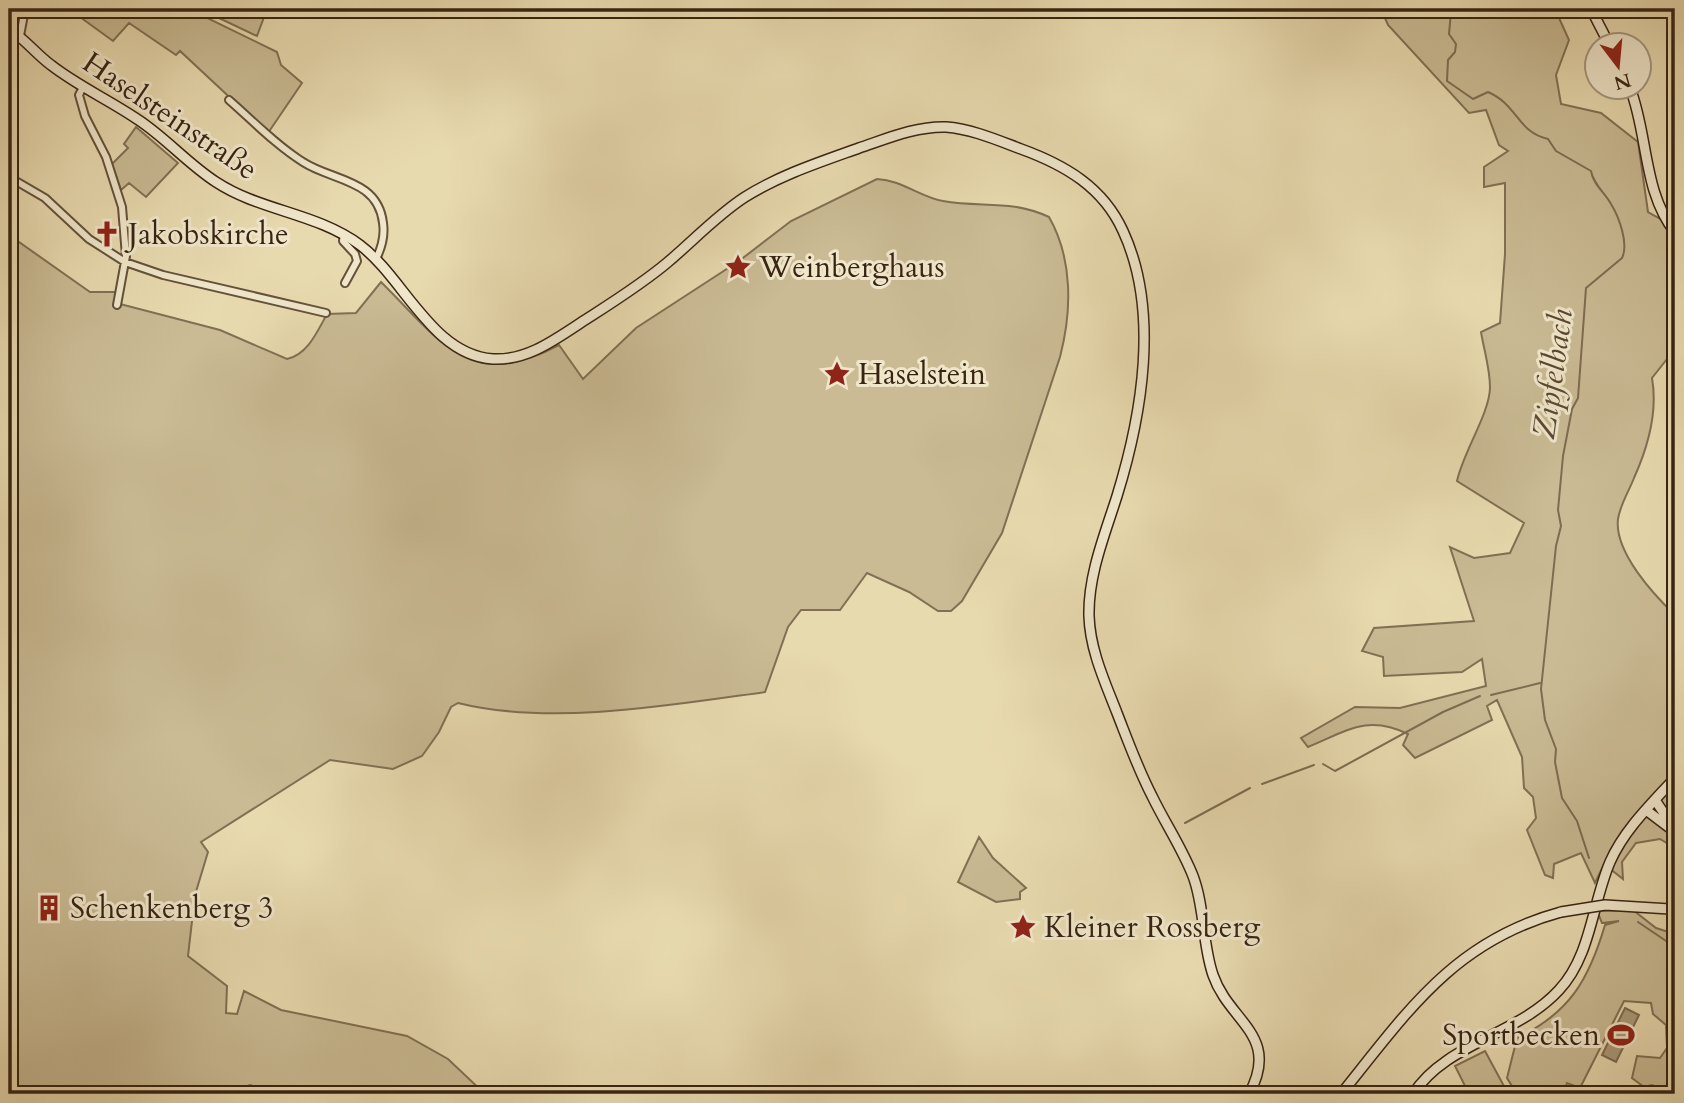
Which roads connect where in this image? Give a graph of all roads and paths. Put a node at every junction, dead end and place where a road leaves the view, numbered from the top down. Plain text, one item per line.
1 (25, 9) edge
2 (1591, 9) edge
3 (9, 29) edge
4 (1603, 32) edge
5 (20, 36) junction
6 (83, 86) junction
7 (229, 100) dead end
8 (1634, 102) edge
9 (9, 177) edge
10 (1675, 232) edge
11 (344, 234) junction
12 (376, 259) junction
13 (125, 262) junction
14 (345, 283) dead end
15 (117, 305) dead end
16 (326, 313) dead end
17 (1675, 778) edge
18 (1655, 800) junction
19 (1646, 810) junction
20 (1675, 831) edge
21 (1673, 910) edge
22 (1249, 1094) edge
23 (1341, 1094) edge
24 (1413, 1094) edge

1 - 5 street
2 - 4 street
3 - 5 street, Haselsteinstraße
5 - 6 street, Haselsteinstraße
6 - 11 street, Haselsteinstraße
6 - 13 street
7 - 12 street
8 - 10 street
9 - 13 street
11 - 12 street, Haselsteinstraße
11 - 14 street
12 - 22 street, Haselsteinstraße
13 - 15 street
13 - 16 street
17 - 18 street
18 - 19 street
18 - 20 street
19 - 20 street
19 - 24 street
21 - 23 street, bridge

